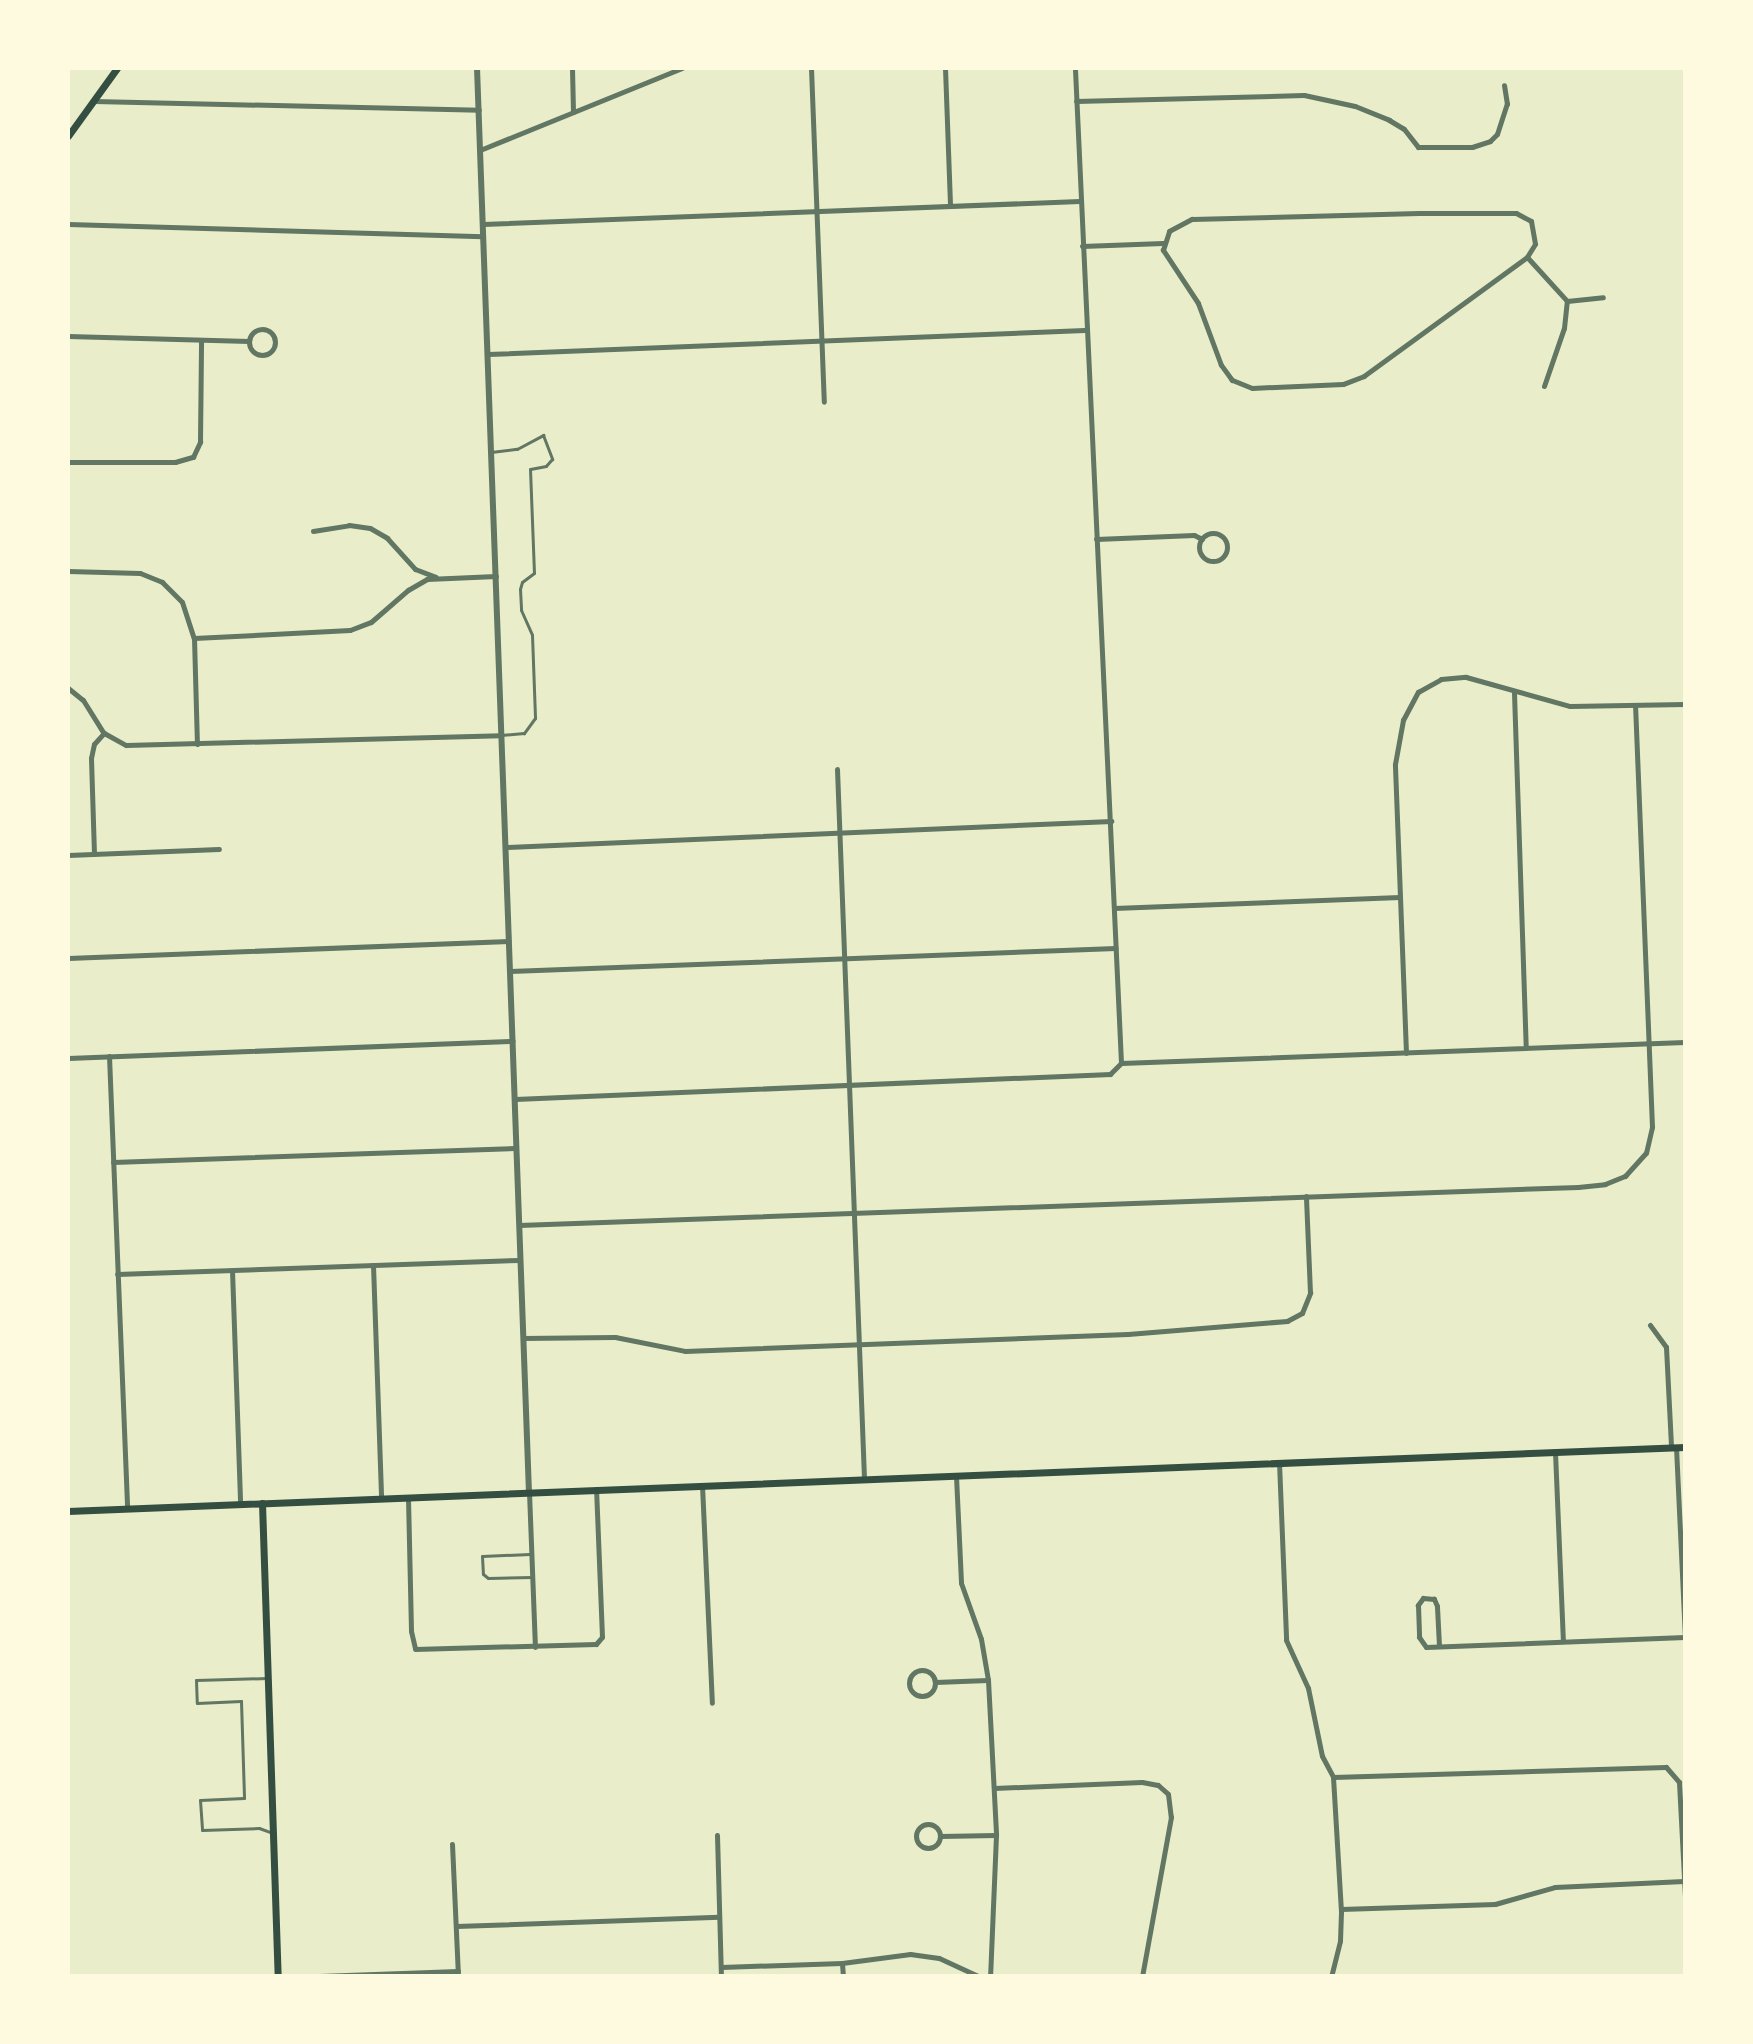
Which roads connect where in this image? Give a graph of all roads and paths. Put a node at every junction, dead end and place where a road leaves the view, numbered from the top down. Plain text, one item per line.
1 (117, 68) edge
2 (477, 68) edge
3 (572, 68) edge
4 (682, 68) edge
5 (811, 68) edge
6 (945, 68) edge
7 (1075, 68) edge
8 (1504, 85) dead end
9 (93, 101) junction
10 (1076, 101) junction
11 (479, 110) junction
12 (573, 112) junction
13 (68, 136) edge
14 (480, 150) junction
15 (1080, 201) junction
16 (950, 205) junction
17 (817, 210) junction
18 (68, 224) edge
19 (483, 224) junction
20 (483, 236) junction
21 (1163, 243) junction
22 (1082, 246) junction
23 (1527, 257) junction
24 (1603, 297) dead end
25 (1567, 301) junction
26 (1085, 330) junction
27 (68, 336) edge
28 (822, 340) junction
29 (201, 341) junction
30 (249, 341) junction
31 (488, 354) junction
32 (1544, 386) dead end
33 (824, 402) dead end
34 (491, 452) junction
35 (69, 462) edge
36 (313, 531) dead end
37 (1096, 539) junction
38 (1202, 539) junction
39 (68, 571) edge
40 (496, 576) junction
41 (437, 577) junction
42 (194, 638) junction
43 (68, 688) edge
44 (1514, 693) junction
45 (1685, 704) edge
46 (1635, 706) junction
47 (104, 733) junction
48 (501, 735) junction
49 (197, 744) junction
50 (837, 769) dead end
51 (1111, 821) junction
52 (840, 832) junction
53 (506, 847) junction
54 (219, 849) dead end
55 (94, 854) junction
56 (68, 855) edge
57 (1400, 897) junction
58 (1114, 908) junction
59 (509, 941) junction
60 (1116, 948) junction
61 (68, 958) edge
62 (845, 960) junction
63 (510, 971) junction
64 (513, 1041) junction
65 (1685, 1042) edge
66 (1647, 1044) junction
67 (1526, 1048) junction
68 (1406, 1053) junction
69 (109, 1056) junction
70 (68, 1058) edge
71 (1121, 1063) junction
72 (849, 1086) junction
73 (515, 1099) junction
74 (516, 1148) junction
75 (113, 1162) junction
76 (1306, 1196) junction
77 (854, 1213) junction
78 (519, 1225) junction
79 (520, 1260) junction
80 (373, 1265) junction
81 (232, 1270) junction
82 (117, 1274) junction
83 (1650, 1325) dead end
84 (523, 1338) junction
85 (859, 1344) junction
86 (1677, 1447) edge
87 (1555, 1452) junction
88 (1279, 1462) junction
89 (956, 1475) junction
90 (864, 1479) junction
91 (702, 1485) junction
92 (596, 1489) junction
93 (529, 1492) junction
94 (408, 1497) junction
95 (381, 1498) junction
96 (262, 1503) junction
97 (240, 1504) junction
98 (127, 1508) junction
99 (68, 1511) edge
100 (531, 1554) junction
101 (532, 1577) junction
102 (1685, 1637) edge
103 (1563, 1641) junction
104 (1439, 1646) junction
105 (535, 1647) junction
106 (267, 1678) junction
107 (988, 1680) junction
108 (935, 1682) junction
109 (712, 1703) dead end
110 (1333, 1777) junction
111 (994, 1788) junction
112 (274, 1833) junction
113 (717, 1835) dead end
114 (996, 1835) junction
115 (940, 1836) junction
116 (452, 1844) dead end
117 (1684, 1881) edge
118 (1685, 1897) edge
119 (1341, 1909) junction
120 (719, 1917) junction
121 (456, 1926) junction
122 (842, 1963) junction
123 (721, 1967) junction
124 (458, 1974) edge
125 (278, 1976) edge
126 (319, 1976) edge
127 (721, 1976) edge
128 (843, 1976) edge
129 (978, 1976) edge
130 (990, 1976) edge
131 (1142, 1976) edge
132 (1331, 1976) edge

1 - 9 main road
2 - 11 street
3 - 12 street
4 - 12 street
5 - 17 street
6 - 16 street
7 - 10 street
8 - 10 street
9 - 11 street
9 - 13 main road
10 - 15 street
11 - 14 street
12 - 14 street
14 - 19 street
15 - 16 street
15 - 22 street
16 - 17 street
17 - 19 street
17 - 28 street
18 - 20 street
19 - 20 street
20 - 31 street
21 - 22 street
21 - 23 street
21 - 23 street
22 - 26 street
23 - 25 street
24 - 25 street
25 - 32 street
26 - 28 street
26 - 37 street
27 - 29 street
28 - 31 street
28 - 33 street
29 - 30 street
29 - 35 street
30 - 30 street
31 - 34 street
34 - 40 street
34 - 48 lane
36 - 41 street
37 - 38 street
37 - 51 street
38 - 38 street
39 - 42 street
40 - 41 street
40 - 48 street
41 - 42 street
42 - 49 street
43 - 47 street
44 - 46 street
44 - 57 street
44 - 67 street
45 - 46 street
46 - 66 street
47 - 49 street
47 - 55 street
48 - 49 street
48 - 53 street
50 - 52 street
51 - 52 street
51 - 58 street
52 - 53 street
52 - 62 street
53 - 59 street
54 - 55 street
55 - 56 street
57 - 58 street
57 - 68 street
58 - 60 street
59 - 61 street
59 - 63 street
60 - 62 street
60 - 71 street
62 - 63 street
62 - 72 street
63 - 64 street
64 - 69 street
64 - 73 street
65 - 66 street
66 - 67 street
66 - 76 street
67 - 68 street
68 - 71 street
69 - 70 street
69 - 75 street
71 - 72 street
72 - 73 street
72 - 77 street
73 - 74 street
74 - 75 street
74 - 78 street
75 - 82 street
76 - 77 street
76 - 85 street
77 - 78 street
77 - 85 street
78 - 79 street
79 - 80 street
79 - 84 street
80 - 81 street
80 - 95 street
81 - 82 street
81 - 97 street
82 - 98 street
83 - 86 street
84 - 85 street
84 - 93 street
85 - 90 street
86 - 87 main road
86 - 102 street
87 - 88 main road
87 - 103 street
88 - 89 main road
88 - 110 street
89 - 90 main road
89 - 107 street
90 - 91 main road
91 - 92 main road
91 - 109 street
92 - 93 main road
92 - 105 street
93 - 94 main road
93 - 100 street
94 - 95 main road
94 - 105 street
95 - 96 main road
96 - 97 main road
96 - 106 main road
97 - 98 main road
98 - 99 main road
100 - 101 street
100 - 101 lane
101 - 105 street
102 - 103 street
103 - 104 street
104 - 104 street
106 - 112 main road
106 - 112 lane
107 - 108 street
107 - 111 street
108 - 108 street
110 - 117 street
110 - 119 street
111 - 114 street
111 - 131 street
112 - 125 main road
113 - 120 street
114 - 115 street
114 - 130 street
115 - 115 street
116 - 121 street
117 - 118 street
117 - 119 street
119 - 132 street
120 - 121 street
120 - 123 street
121 - 124 street
122 - 123 street
122 - 128 street
122 - 129 street
123 - 127 street
124 - 126 street

